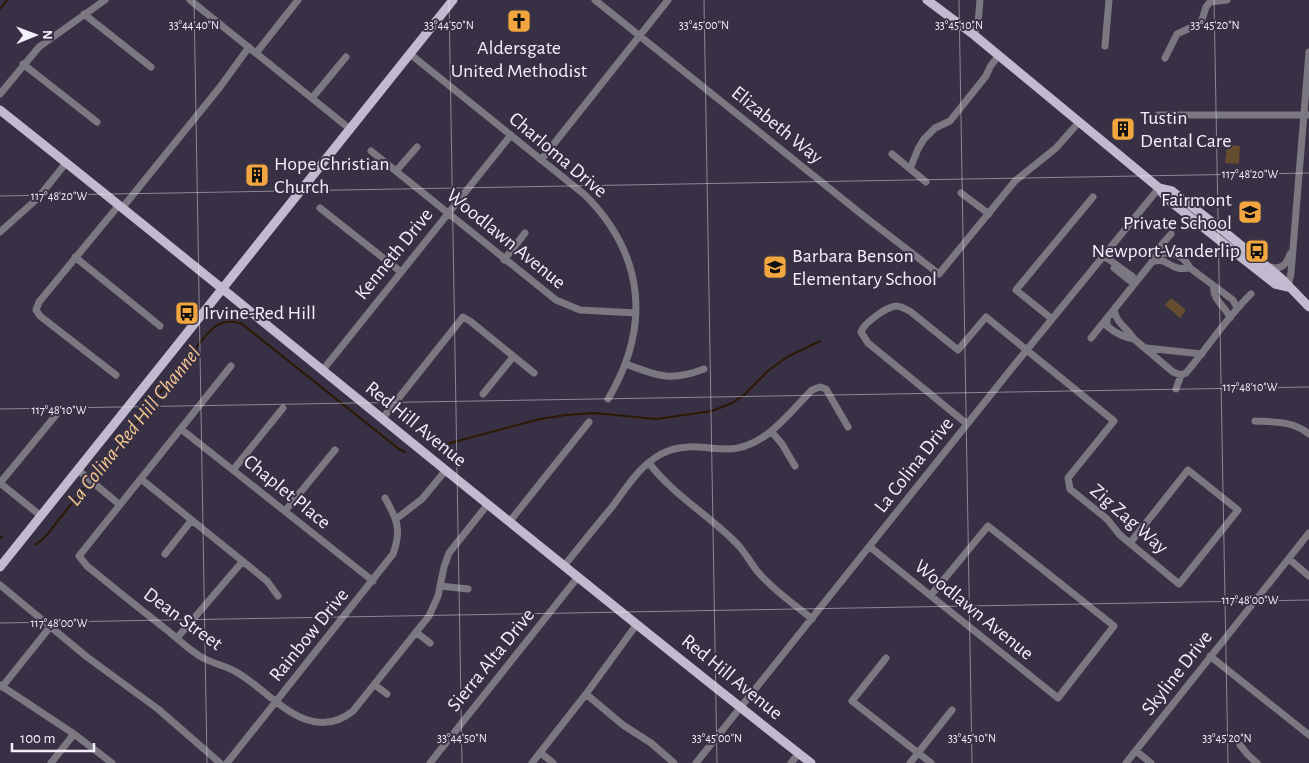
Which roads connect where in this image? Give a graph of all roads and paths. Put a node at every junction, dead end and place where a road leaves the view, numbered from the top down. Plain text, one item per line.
1 (105, 0) edge
2 (190, 0) edge
3 (298, 0) edge
4 (453, 0) edge
5 (595, 0) edge
6 (668, 0) edge
7 (927, 0) edge
8 (980, 0) edge
9 (1109, 0) edge
10 (1227, 0) edge
11 (84, 14) junction
12 (640, 35) junction
13 (974, 35) junction
14 (1105, 46) dead end
15 (249, 47) junction
16 (1309, 52) edge
17 (256, 53) junction
18 (410, 54) junction
19 (998, 56) junction
20 (346, 57) dead end
21 (1165, 58) dead end
22 (23, 64) junction
23 (151, 68) dead end
24 (0, 94) edge
25 (312, 98) junction
26 (0, 110) edge
27 (1158, 115) dead end
28 (1306, 115) edge
29 (97, 122) dead end
30 (1079, 122) junction
31 (350, 129) junction
32 (511, 135) junction
33 (417, 147) dead end
34 (371, 151) dead end
35 (892, 154) dead end
36 (541, 160) junction
37 (66, 163) junction
38 (910, 169) junction
39 (396, 171) junction
40 (926, 182) dead end
41 (1159, 188) junction
42 (962, 193) dead end
43 (1093, 197) dead end
44 (121, 206) junction
45 (320, 208) dead end
46 (448, 214) junction
47 (989, 214) junction
48 (0, 232) edge
49 (525, 233) dead end
50 (1171, 234) dead end
51 (1165, 241) junction
52 (1292, 246) junction
53 (1168, 252) junction
54 (1157, 254) junction
55 (76, 257) junction
56 (1103, 258) junction
57 (504, 260) junction
58 (1152, 262) junction
59 (1265, 265) junction
60 (1190, 268) junction
61 (401, 272) junction
62 (1135, 283) junction
63 (1214, 287) junction
64 (1288, 287) junction
65 (223, 289) junction
66 (1251, 294) dead end
67 (1309, 307) edge
68 (1237, 308) junction
69 (1114, 310) junction
70 (636, 313) junction
71 (1230, 318) junction
72 (1052, 319) junction
73 (1107, 319) junction
74 (160, 326) dead end
75 (1092, 338) dead end
76 (1134, 340) junction
77 (1143, 347) junction
78 (1027, 350) junction
79 (1202, 353) junction
80 (514, 357) junction
81 (626, 364) junction
82 (231, 366) dead end
83 (704, 369) dead end
84 (322, 371) junction
85 (534, 373) dead end
86 (116, 375) dead end
87 (1181, 375) junction
88 (1176, 389) dead end
89 (483, 394) dead end
90 (608, 399) dead end
91 (283, 408) dead end
92 (56, 415) dead end
93 (382, 419) junction
94 (1255, 421) dead end
95 (589, 422) dead end
96 (967, 424) junction
97 (848, 427) dead end
98 (181, 429) junction
99 (771, 431) junction
100 (1309, 434) edge
101 (335, 450) dead end
102 (649, 463) junction
103 (795, 466) dead end
104 (78, 470) junction
105 (233, 470) junction
106 (446, 470) junction
107 (140, 480) junction
108 (0, 483) edge
109 (386, 498) dead end
110 (120, 504) junction
111 (488, 504) junction
112 (285, 512) junction
113 (41, 516) junction
114 (396, 519) junction
115 (191, 521) junction
116 (510, 521) junction
117 (1309, 533) edge
118 (1130, 544) junction
119 (870, 548) junction
120 (165, 554) dead end
121 (1288, 559) junction
122 (242, 562) junction
123 (564, 566) junction
124 (0, 567) edge
125 (1309, 576) edge
126 (578, 577) junction
127 (373, 581) junction
128 (0, 585) edge
129 (440, 586) junction
130 (468, 589) dead end
131 (931, 595) junction
132 (278, 596) dead end
133 (812, 620) junction
134 (636, 624) junction
135 (50, 627) junction
136 (416, 632) junction
137 (177, 638) junction
138 (430, 643) dead end
139 (1210, 656) junction
140 (886, 658) dead end
141 (375, 685) junction
142 (1, 686) edge
143 (387, 694) dead end
144 (586, 694) junction
145 (276, 702) junction
146 (741, 707) junction
147 (952, 710) dead end
148 (74, 734) junction
149 (1309, 735) edge
150 (1240, 745) dead end
151 (1136, 751) junction
152 (541, 753) junction
153 (799, 753) junction
154 (918, 753) junction
155 (51, 763) edge
156 (112, 763) edge
157 (220, 763) edge
158 (227, 763) edge
159 (430, 763) edge
160 (532, 763) edge
161 (553, 763) edge
162 (674, 763) edge
163 (696, 763) edge
164 (791, 763) edge
165 (812, 763) edge
166 (910, 763) edge
167 (931, 763) edge
168 (1126, 763) edge
169 (1151, 763) edge
170 (1257, 763) edge

1 - 11 street
2 - 15 street
3 - 17 street
4 - 18 main road
5 - 12 street, Elizabeth Way
6 - 12 street
7 - 13 main road
8 - 13 street
9 - 14 street
10 - 21 street
11 - 22 street
11 - 23 street
12 - 36 street
12 - 47 street, Elizabeth Way
13 - 19 main road
15 - 17 street
15 - 44 street
16 - 28 street
17 - 25 street
18 - 31 main road
18 - 32 street, Charloma Drive
19 - 30 main road
19 - 38 street
20 - 25 street
22 - 24 street
22 - 29 street
25 - 31 street
26 - 37 main road, Red Hill Avenue
27 - 28 street
28 - 52 street
30 - 41 main road
30 - 47 street
31 - 65 main road
32 - 36 street, Charloma Drive
32 - 46 street, Kenneth Drive
33 - 39 street
34 - 39 street, Woodlawn Avenue
35 - 38 street
36 - 70 street, Charloma Drive
37 - 44 main road, Red Hill Avenue
37 - 48 street
38 - 40 street
39 - 46 street, Woodlawn Avenue
41 - 56 street, La Colina Drive
41 - 59 main road
41 - 64 main road
42 - 47 street
43 - 72 street
44 - 55 street
44 - 65 main road, Red Hill Avenue
45 - 61 street
46 - 57 street, Woodlawn Avenue
46 - 61 street, Kenneth Drive
49 - 57 street
50 - 51 street
51 - 53 street
51 - 54 street
52 - 59 street
52 - 64 street
53 - 54 street
53 - 60 street
54 - 58 street
55 - 74 street
55 - 86 street
56 - 62 street
56 - 72 street, La Colina Drive
57 - 70 street, Woodlawn Avenue
58 - 60 street
58 - 62 street
59 - 64 main road
60 - 63 street
61 - 84 street, Kenneth Drive
62 - 69 street
63 - 68 street
63 - 71 street
64 - 67 main road
65 - 84 main road, Red Hill Avenue
65 - 104 main road
66 - 68 street
68 - 71 street
69 - 73 street
69 - 76 street
70 - 81 street, Charloma Drive
71 - 79 street
72 - 78 street, La Colina Drive
73 - 75 street
73 - 76 street
76 - 77 street
77 - 79 street
77 - 87 street
78 - 96 street, La Colina Drive
78 - 96 street
78 - 118 street, Zig Zag Way
79 - 87 street
80 - 85 street
80 - 89 street
80 - 93 street
81 - 83 street
81 - 90 street, Charloma Drive
82 - 98 street
84 - 93 main road, Red Hill Avenue
87 - 88 street
91 - 105 street
92 - 108 street
93 - 106 main road, Red Hill Avenue
94 - 100 street
95 - 116 street
96 - 119 street, La Colina Drive
97 - 99 street
98 - 105 street, Chaplet Place
98 - 107 street
99 - 102 street
99 - 103 street
101 - 112 street
102 - 123 street
102 - 133 street
104 - 110 street
104 - 113 main road
105 - 112 street, Chaplet Place
106 - 111 main road, Red Hill Avenue
106 - 114 street
107 - 110 street
107 - 115 street
108 - 113 street
109 - 114 street, Rainbow Drive
110 - 137 street, Dean Street
111 - 116 main road, Red Hill Avenue
111 - 129 street
112 - 127 street, Chaplet Place
113 - 124 main road
114 - 127 street, Rainbow Drive
115 - 120 street
115 - 122 street
116 - 123 main road, Red Hill Avenue
117 - 121 street, Skyline Drive
118 - 118 street, Zig Zag Way
119 - 131 street, Woodlawn Avenue
119 - 133 street, La Colina Drive
121 - 125 street
121 - 139 street, Skyline Drive
122 - 132 street
122 - 137 street
123 - 126 main road, Red Hill Avenue
126 - 134 main road, Red Hill Avenue
126 - 159 street, Sierra Alta Drive
127 - 145 street, Rainbow Drive
128 - 135 street
129 - 130 street
129 - 136 street
131 - 131 street, Woodlawn Avenue
133 - 146 street, La Colina Drive
134 - 144 street
134 - 146 main road, Red Hill Avenue
135 - 142 street
135 - 157 street
136 - 138 street
136 - 141 street
137 - 145 street, Dean Street
139 - 149 street
139 - 151 street, Skyline Drive
140 - 154 street
141 - 143 street
141 - 145 street, Dean Street
142 - 148 street
144 - 152 street
144 - 162 street
145 - 158 street, Rainbow Drive
146 - 153 main road, Red Hill Avenue
146 - 163 street, La Colina Drive
147 - 154 street
148 - 155 street
148 - 156 street
150 - 170 street
151 - 168 street, Skyline Drive
151 - 169 street
152 - 160 street
152 - 161 street
153 - 164 street
153 - 165 main road, Red Hill Avenue
154 - 166 street
154 - 167 street

